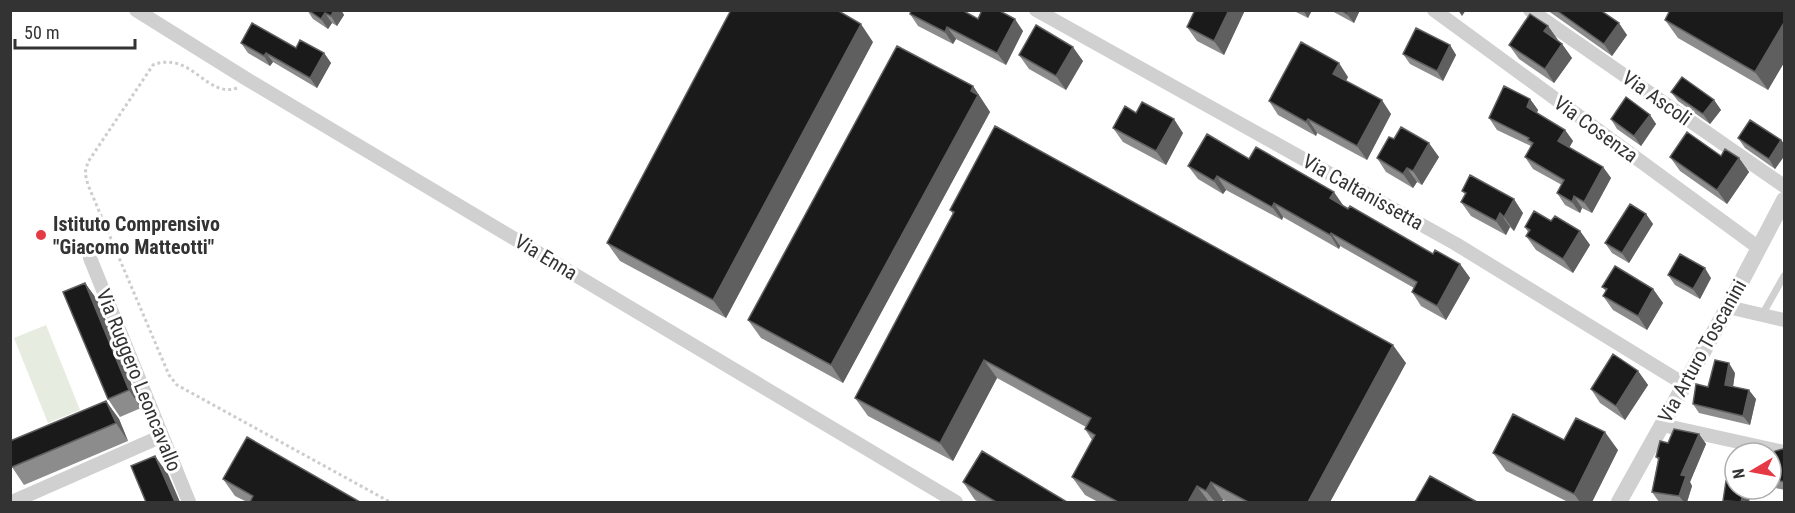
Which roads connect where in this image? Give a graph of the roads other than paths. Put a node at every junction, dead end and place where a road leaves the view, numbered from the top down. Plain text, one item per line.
1 (136, 10) edge
2 (1036, 10) edge
3 (1434, 10) edge
4 (1530, 10) edge
5 (1785, 186) edge
6 (1785, 200) edge
7 (1759, 248) junction
8 (90, 258) dead end
9 (1785, 276) edge
10 (1728, 307) junction
11 (1762, 315) junction
12 (1785, 320) edge
13 (1684, 384) junction
14 (1662, 424) junction
15 (162, 436) junction
16 (1785, 452) edge
17 (12, 502) edge
18 (189, 502) edge
19 (956, 502) edge
20 (1619, 502) edge

1 - 19 street, Via Enna
2 - 13 street, Via Caltanissetta
3 - 7 street, Via Cosenza
4 - 5 street, Via Ascoli
6 - 7 street, Via Arturo Toscanini
7 - 10 street, Via Arturo Toscanini
8 - 15 street, Via Ruggero Leoncavallo
9 - 11 lane
10 - 11 street
10 - 13 street, Via Arturo Toscanini
11 - 12 street
13 - 14 street, Via Arturo Toscanini
14 - 16 street
14 - 20 street, Via Arturo Toscanini
15 - 17 street
15 - 18 street, Via Ruggero Leoncavallo

